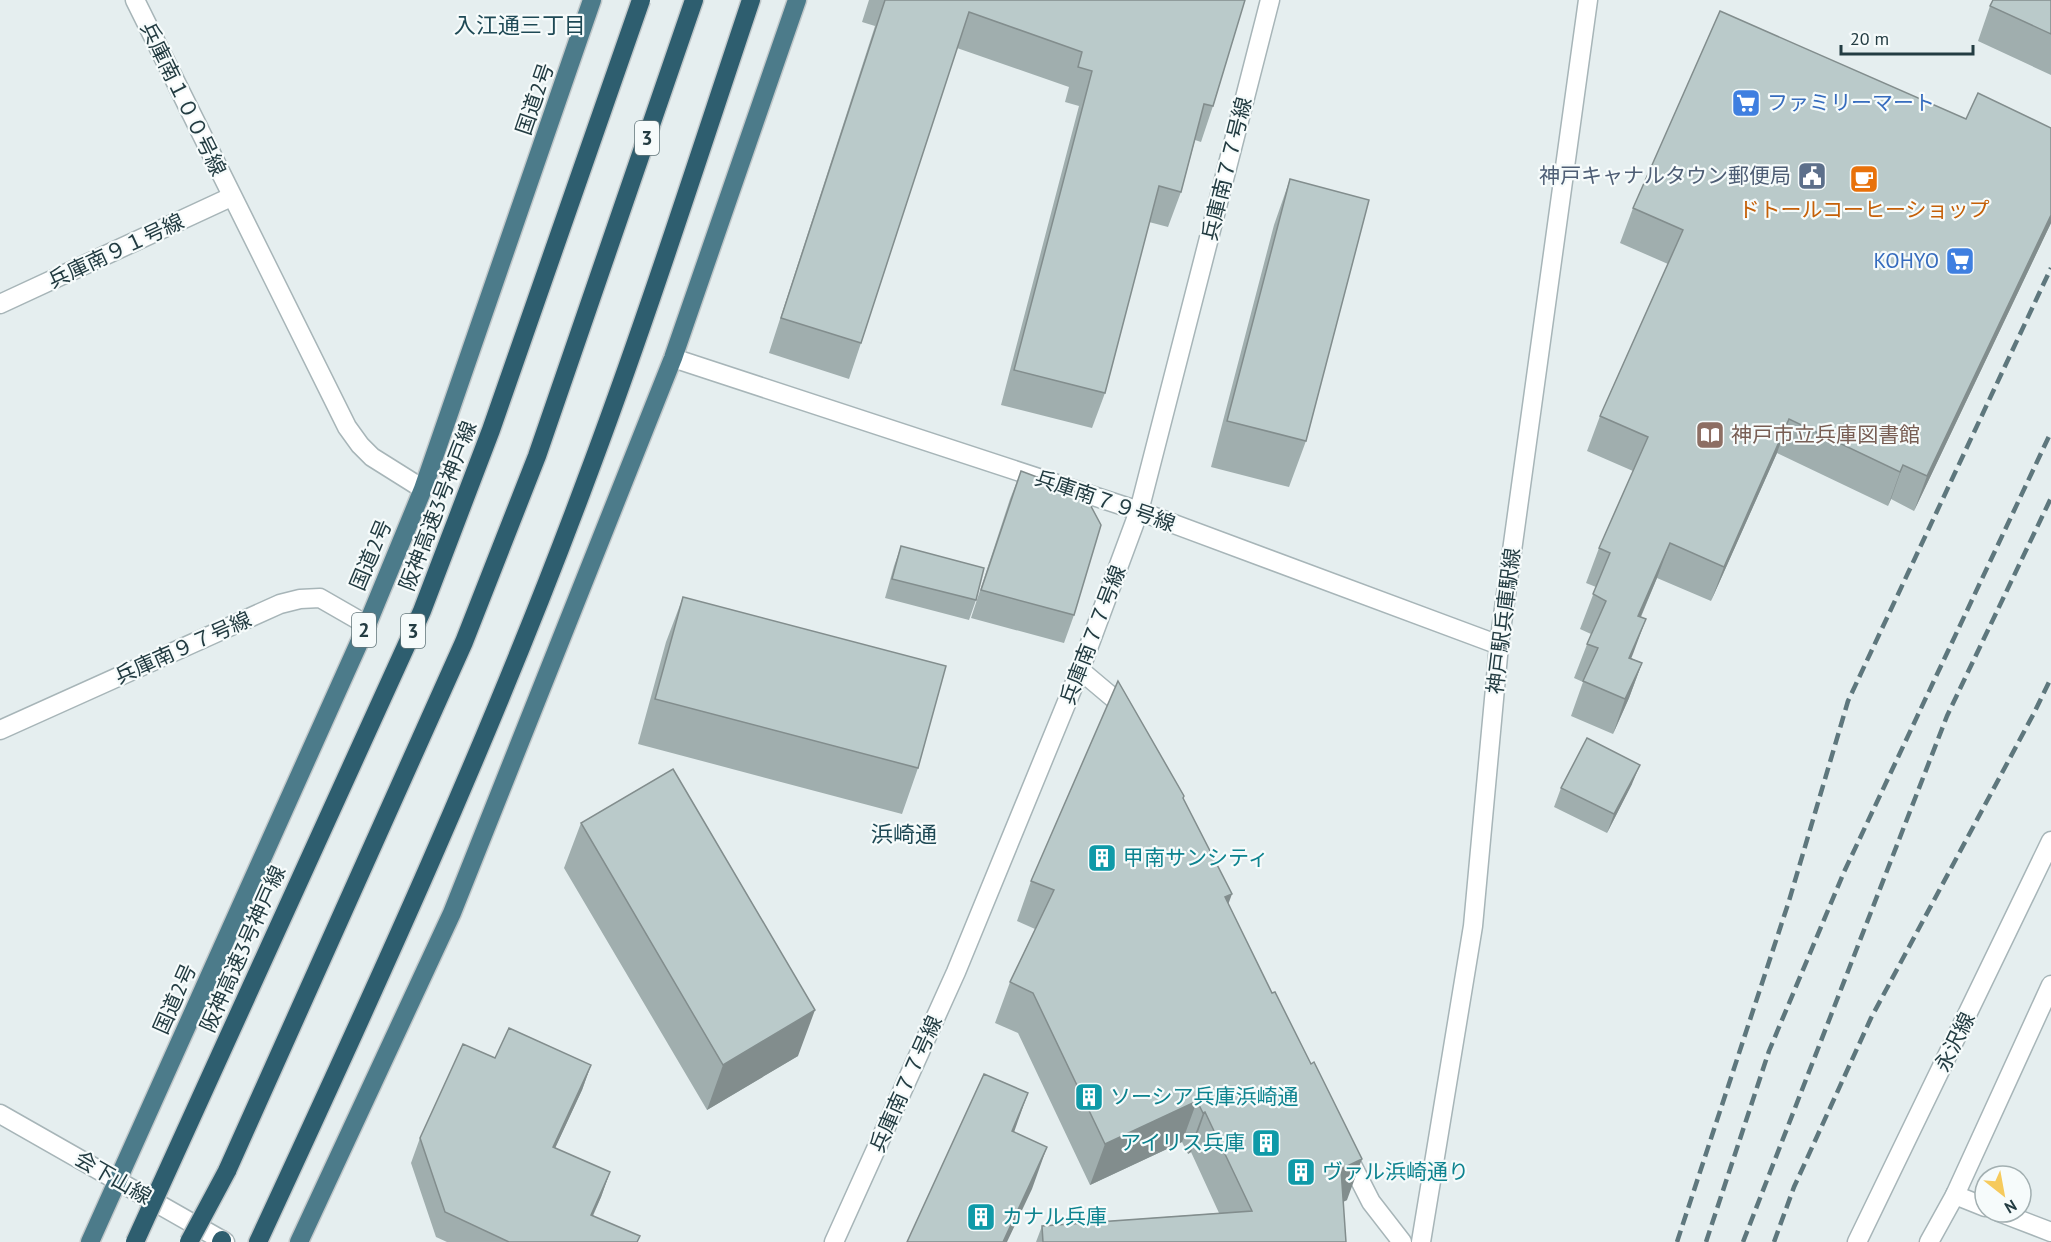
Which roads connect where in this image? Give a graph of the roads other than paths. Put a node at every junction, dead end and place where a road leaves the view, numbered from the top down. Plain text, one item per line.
1 (135, 0) edge
2 (592, 0) edge
3 (641, 0) edge
4 (694, 0) edge
5 (751, 0) edge
6 (797, 0) edge
7 (1270, 0) edge
8 (1588, 0) edge
9 (231, 197) junction
10 (0, 304) edge
11 (673, 358) junction
12 (423, 489) junction
13 (1139, 511) junction
14 (367, 625) junction
15 (1499, 645) junction
16 (1080, 670) junction
17 (0, 730) edge
18 (1134, 734) edge
19 (2051, 841) edge
20 (2051, 985) edge
21 (0, 1114) edge
22 (1339, 1139) edge
23 (118, 1180) junction
24 (1955, 1195) junction
25 (1973, 1202) edge
26 (2030, 1224) edge
27 (2051, 1232) edge
28 (223, 1241) edge
29 (90, 1242) edge
30 (135, 1242) edge
31 (189, 1242) edge
32 (258, 1242) edge
33 (299, 1242) edge
34 (834, 1242) edge
35 (1402, 1242) edge
36 (1422, 1242) edge
37 (1857, 1242) edge
38 (1929, 1242) edge

1 - 9 street, 兵庫南１００号線
2 - 12 highway, 国道2号 / 2
3 - 30 highway, 阪神高速3号神戸線 / 3, bridge
4 - 31 highway, 3, bridge
5 - 32 highway
6 - 11 highway
7 - 13 street, 兵庫南７７号線
8 - 15 street, 神戸駅兵庫駅線
9 - 10 street, 兵庫南９１号線
9 - 12 street, 兵庫南１００号線
11 - 13 street, 兵庫南７９号線
11 - 33 highway
12 - 14 highway, 国道2号 / 2
13 - 15 street, 兵庫南７９号線
13 - 16 street, 兵庫南７７号線
14 - 17 street, 兵庫南９７号線
14 - 23 highway, 国道2号 / 2
15 - 36 street, 神戸駅兵庫駅線
16 - 18 street
16 - 34 street, 兵庫南７７号線
19 - 37 street, 永沢線
20 - 24 street
21 - 23 street, 会下山線
22 - 35 street
23 - 28 street, 会下山線
23 - 29 highway, 国道2号 / 2
24 - 25 street
24 - 38 street
26 - 27 street

